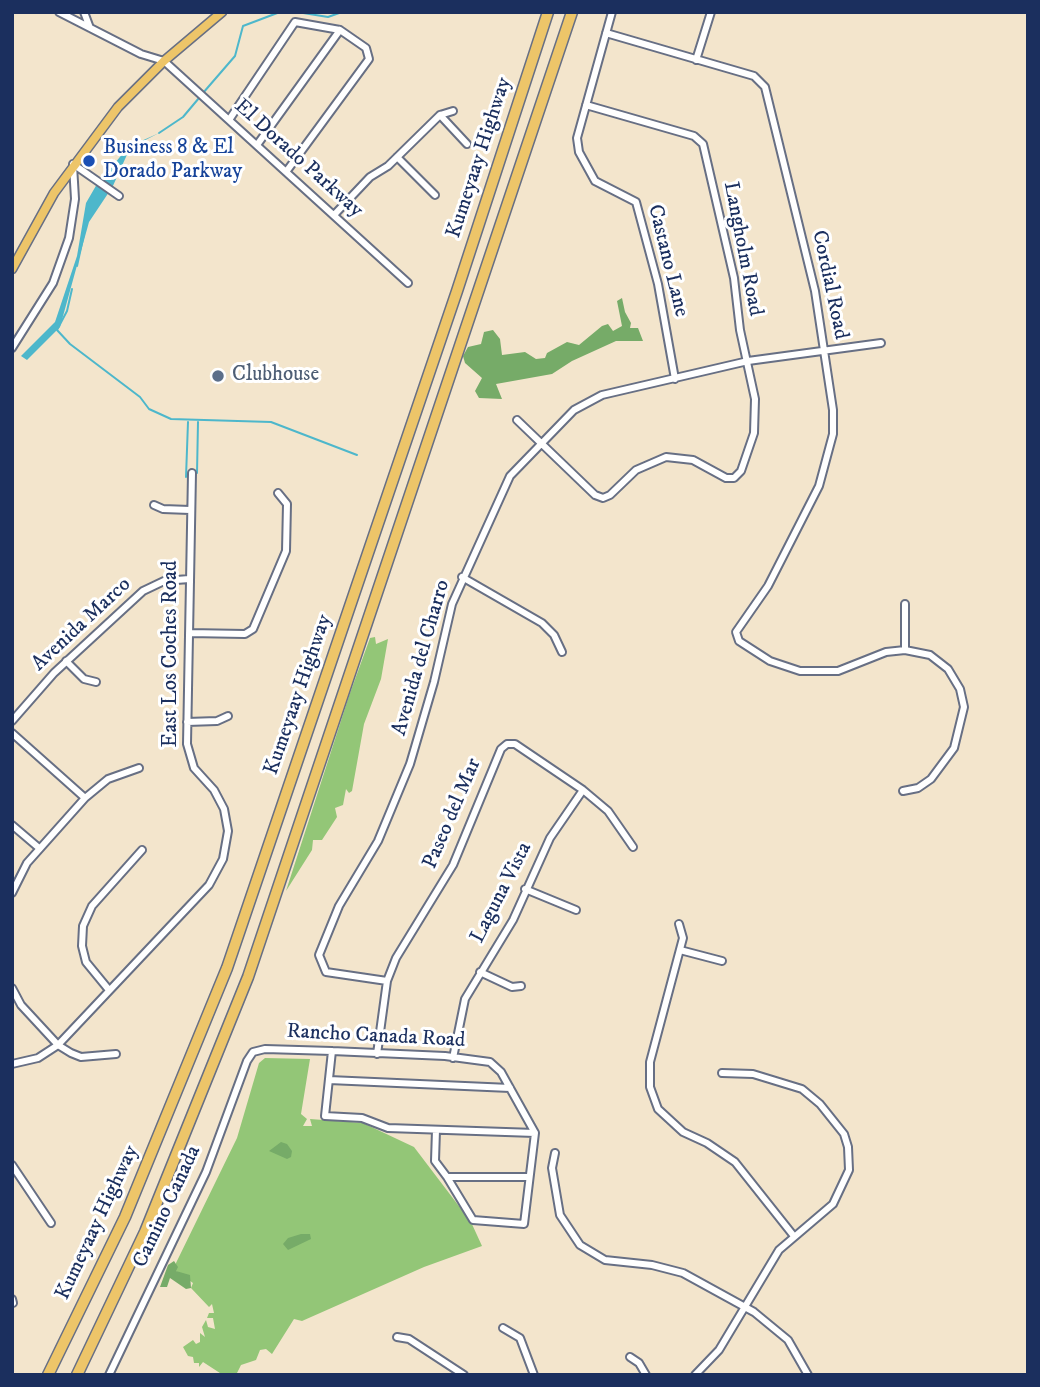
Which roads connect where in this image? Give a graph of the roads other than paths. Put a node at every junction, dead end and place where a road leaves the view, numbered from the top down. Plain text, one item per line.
1 (59, 12) edge
2 (84, 12) edge
3 (222, 12) edge
4 (548, 12) edge
5 (572, 12) edge
6 (612, 12) edge
7 (710, 12) edge
8 (90, 28) junction
9 (340, 30) junction
10 (606, 33) junction
11 (696, 60) junction
12 (164, 61) junction
13 (586, 105) junction
14 (453, 111) dead end
15 (440, 114) junction
16 (229, 120) junction
17 (467, 144) dead end
18 (257, 145) junction
19 (397, 157) junction
20 (73, 164) junction
21 (286, 172) junction
22 (435, 195) dead end
23 (119, 196) dead end
24 (334, 215) junction
25 (12, 268) edge
26 (408, 283) dead end
27 (881, 343) dead end
28 (12, 348) edge
29 (824, 349) junction
30 (748, 361) junction
31 (675, 379) junction
32 (517, 419) dead end
33 (541, 443) junction
34 (192, 473) dead end
35 (278, 492) dead end
36 (154, 505) dead end
37 (190, 510) junction
38 (462, 577) junction
39 (189, 579) junction
40 (905, 604) dead end
41 (189, 633) junction
42 (905, 650) junction
43 (562, 652) dead end
44 (66, 661) junction
45 (96, 682) dead end
46 (228, 716) dead end
47 (12, 721) edge
48 (187, 722) junction
49 (12, 733) edge
50 (139, 768) dead end
51 (583, 790) junction
52 (902, 791) dead end
53 (85, 798) junction
54 (12, 825) edge
55 (39, 848) junction
56 (633, 848) dead end
57 (142, 850) dead end
58 (526, 889) junction
59 (12, 893) edge
60 (576, 910) dead end
61 (679, 924) dead end
62 (680, 950) junction
63 (722, 961) dead end
64 (480, 972) junction
65 (387, 981) junction
66 (521, 986) dead end
67 (12, 988) edge
68 (109, 990) junction
69 (58, 1045) junction
70 (332, 1051) junction
71 (253, 1052) joint
72 (116, 1054) dead end
73 (377, 1054) junction
74 (453, 1058) junction
75 (12, 1065) edge
76 (722, 1073) dead end
77 (329, 1080) junction
78 (510, 1088) junction
79 (436, 1130) junction
80 (535, 1133) junction
81 (555, 1153) dead end
82 (12, 1165) edge
83 (447, 1177) junction
84 (529, 1177) junction
85 (51, 1223) dead end
86 (793, 1236) junction
87 (745, 1307) junction
88 (503, 1328) dead end
89 (397, 1338) dead end
90 (630, 1357) dead end
91 (48, 1375) edge
92 (77, 1375) edge
93 (109, 1375) edge
94 (464, 1375) edge
95 (534, 1375) edge
96 (646, 1375) edge
97 (695, 1375) edge
98 (807, 1375) edge

1 - 8 street
2 - 8 street
3 - 12 main road
4 - 91 highway, Kumeyaay Highway
5 - 92 highway, Kumeyaay Highway
6 - 10 street
7 - 11 street
8 - 12 street
9 - 16 street
9 - 18 street
9 - 21 street
10 - 11 street, Cordial Road
10 - 13 street
11 - 29 street, Cordial Road
12 - 16 street, El Dorado Parkway
12 - 20 main road
13 - 30 street, Langholm Road
13 - 31 street, Castano Lane
14 - 15 street
15 - 17 street
15 - 19 street
16 - 18 street, El Dorado Parkway
18 - 21 street, El Dorado Parkway
19 - 22 street
19 - 24 street
20 - 23 street
20 - 25 main road
20 - 28 street
21 - 24 street, El Dorado Parkway
24 - 26 street, El Dorado Parkway
27 - 29 street, Avenida del Charro
29 - 30 street, Avenida del Charro
29 - 42 street, Cordial Road
30 - 31 street, Avenida del Charro
30 - 33 street, Langholm Road
31 - 33 street, Avenida del Charro
32 - 33 street
33 - 38 street, Avenida del Charro
34 - 37 street, East Los Coches Road
35 - 41 street
36 - 37 street
37 - 39 street, East Los Coches Road
38 - 43 street
38 - 65 street, Avenida del Charro
39 - 41 street, East Los Coches Road
39 - 44 street, Avenida Marco
40 - 42 street
41 - 48 street, East Los Coches Road
42 - 52 street
44 - 45 street
44 - 47 street, Avenida Marco
46 - 48 street
48 - 68 street, East Los Coches Road
49 - 53 street
50 - 53 street
51 - 56 street, Paseo del Mar
51 - 58 street, Laguna Vista
51 - 65 street, Paseo del Mar
53 - 55 street
54 - 55 street
55 - 59 street
57 - 68 street
58 - 60 street
58 - 64 street, Laguna Vista
61 - 62 street
62 - 63 street
62 - 86 street
64 - 66 street
64 - 74 street, Laguna Vista
65 - 73 street, Paseo del Mar
67 - 69 street
68 - 69 street, East Los Coches Road
69 - 72 street
69 - 75 street, East Los Coches Road
70 - 71 street, Rancho Canada Road
70 - 73 street, Rancho Canada Road
70 - 77 street
71 - 93 street, Camino Canada
73 - 74 street, Rancho Canada Road
74 - 78 street, Rancho Canada Road
76 - 86 street
77 - 78 street
77 - 79 street
78 - 80 street, Rancho Canada Road
79 - 80 street
79 - 83 street
80 - 84 street
81 - 87 street
82 - 85 street
83 - 84 street
83 - 84 street
86 - 87 street
87 - 97 street
87 - 98 street
88 - 95 street
89 - 94 street
90 - 96 street

